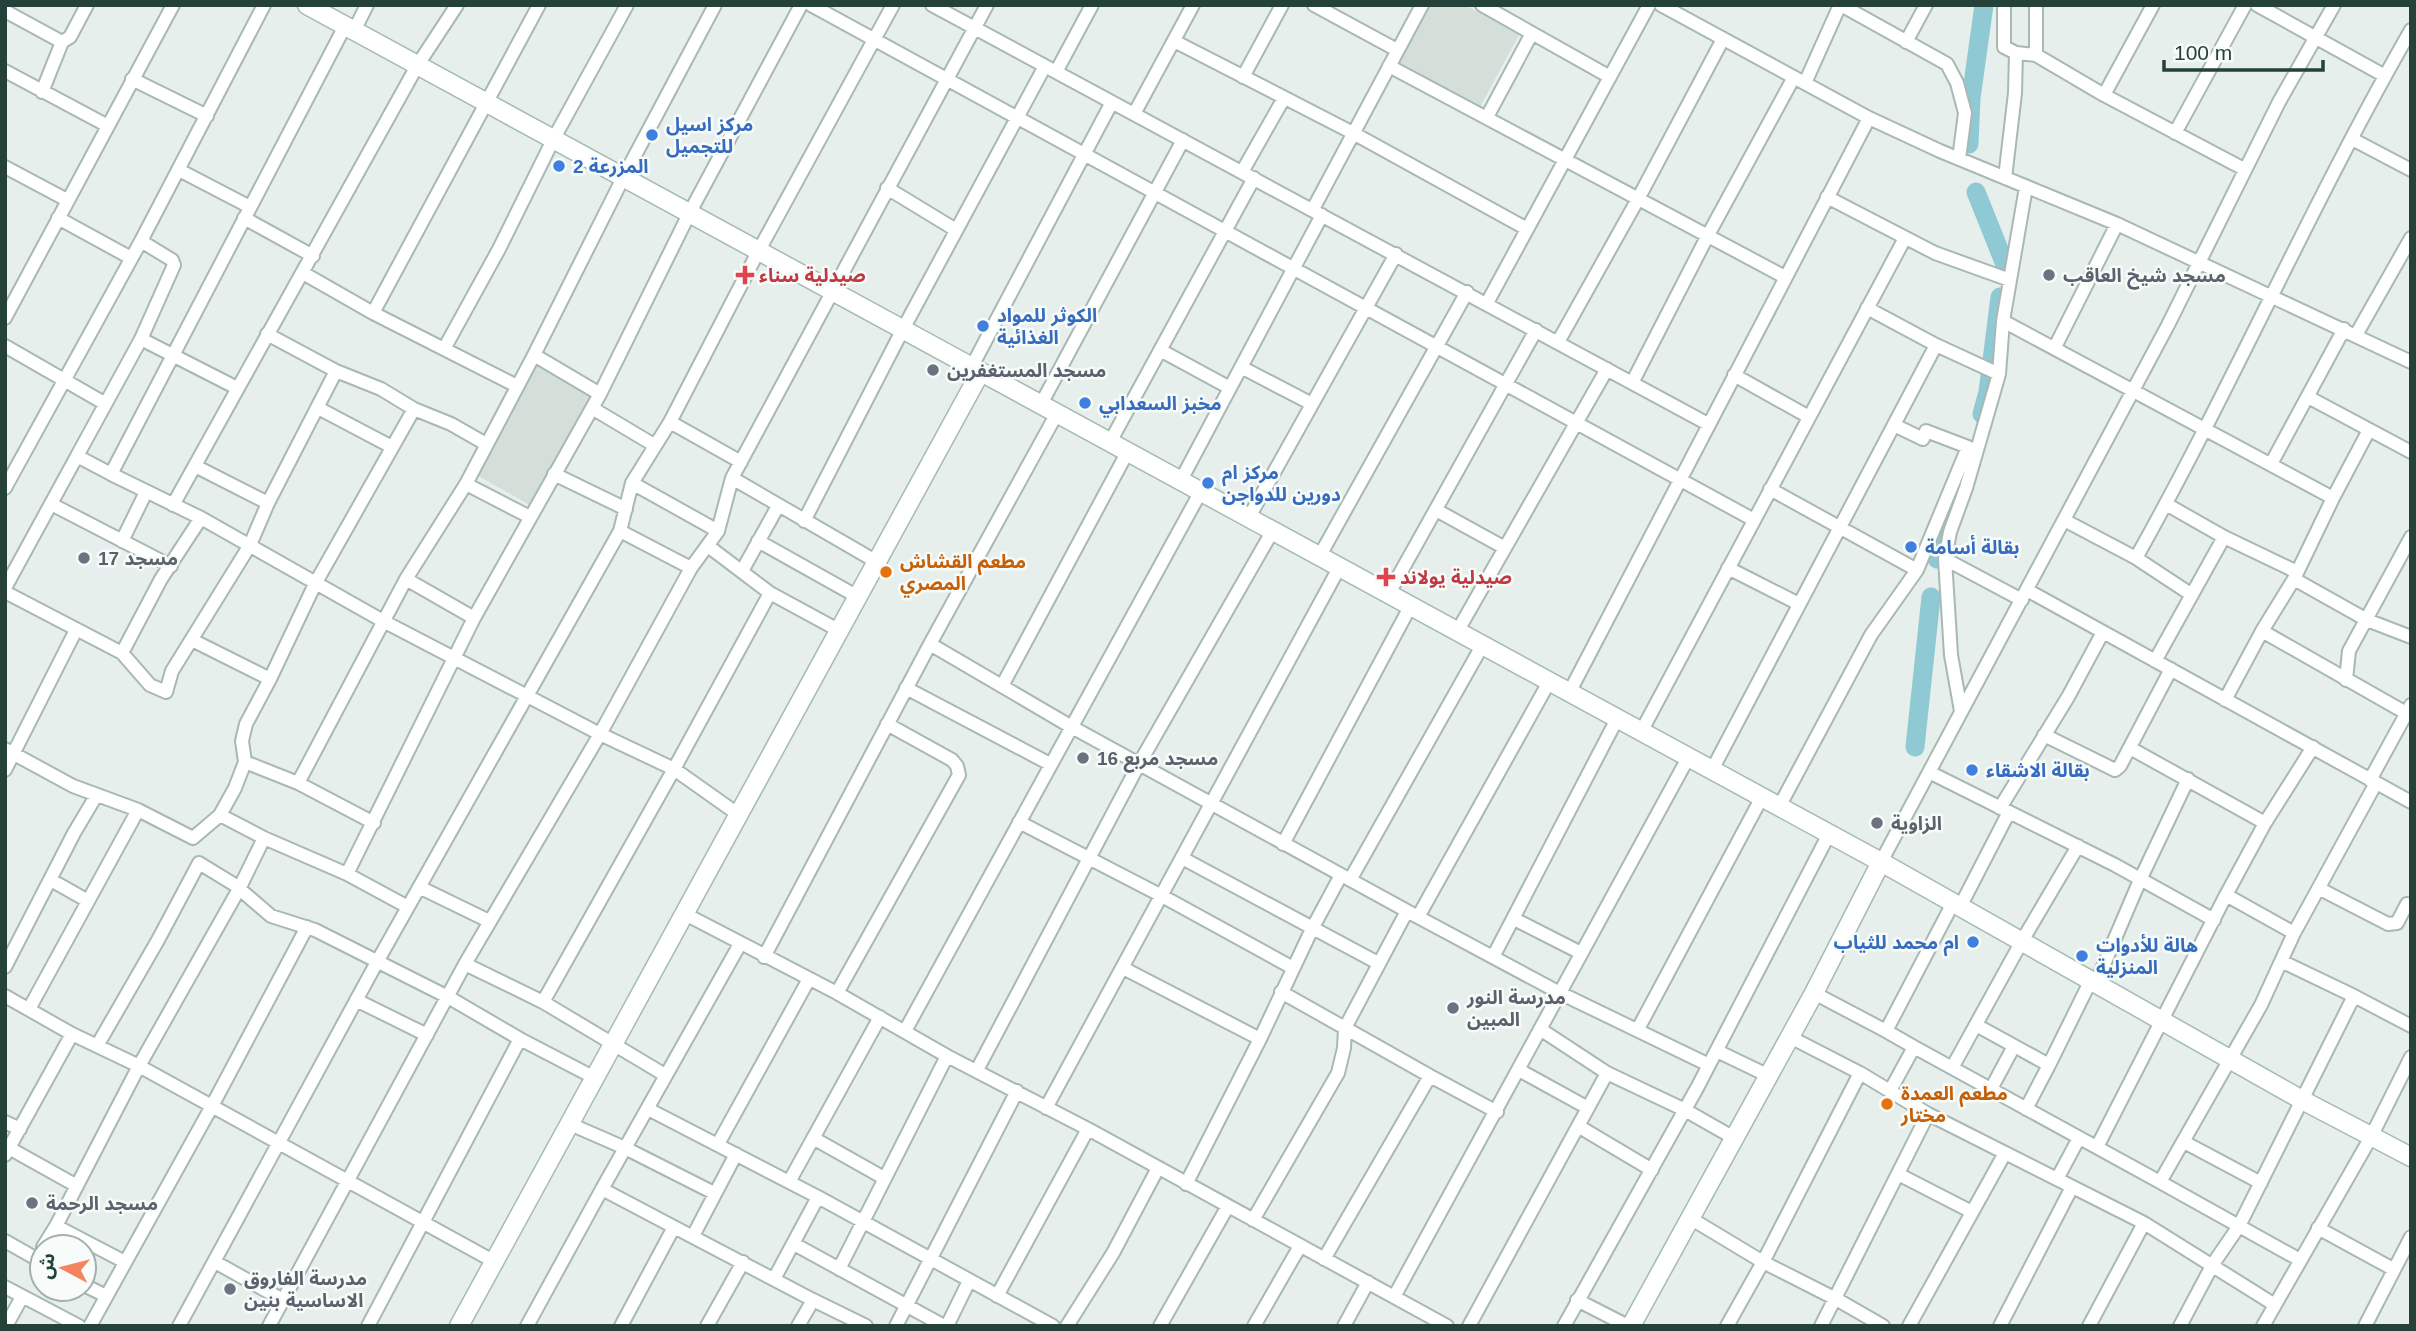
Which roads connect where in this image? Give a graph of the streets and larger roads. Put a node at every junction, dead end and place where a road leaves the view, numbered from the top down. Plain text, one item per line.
1 (87, 5) edge
2 (173, 5) edge
3 (264, 5) edge
4 (307, 5) edge
5 (367, 5) edge
6 (457, 5) edge
7 (538, 5) edge
8 (627, 5) edge
9 (715, 5) edge
10 (801, 5) edge
11 (811, 5) edge
12 (892, 5) edge
13 (932, 5) edge
14 (986, 5) edge
15 (1092, 5) edge
16 (1193, 5) edge
17 (1282, 5) edge
18 (1314, 5) edge
19 (1422, 5) edge
20 (1482, 5) edge
21 (1649, 5) edge
22 (1661, 5) edge
23 (1840, 5) edge
24 (1926, 5) edge
25 (2004, 5) edge
26 (2036, 5) edge
27 (2153, 5) edge
28 (2245, 5) edge
29 (2257, 5) edge
30 (2334, 5) edge
31 (5, 11) edge
32 (975, 28) junction
33 (349, 29) junction
34 (2411, 30) edge
35 (1532, 33) junction
36 (2317, 36) junction
37 (874, 39) junction
38 (1723, 39) junction
39 (1174, 41) junction
40 (1906, 42) junction
41 (62, 43) junction
42 (1397, 50) junction
43 (2015, 53) junction
44 (2036, 55) junction
45 (417, 65) junction
46 (1390, 66) junction
47 (1050, 69) junction
48 (5, 71) edge
49 (2385, 76) junction
50 (1243, 77) junction
51 (1610, 77) junction
52 (946, 78) junction
53 (132, 79) junction
54 (1799, 80) junction
55 (42, 92) junction
56 (2104, 95) junction
57 (1284, 98) junction
58 (1112, 102) junction
59 (485, 103) junction
60 (1134, 114) junction
61 (207, 117) junction
62 (1017, 117) junction
63 (1487, 117) junction
64 (1868, 118) junction
65 (108, 126) junction
66 (1353, 133) junction
67 (2175, 133) junction
68 (2352, 139) junction
69 (552, 140) junction
70 (1183, 140) junction
71 (1086, 154) junction
72 (1959, 159) junction
73 (1564, 160) junction
74 (5, 167) edge
75 (2244, 169) junction
76 (178, 170) junction
77 (2411, 170) edge
78 (1248, 175) junction
79 (623, 178) junction
80 (2005, 178) junction
81 (2025, 187) junction
82 (887, 188) junction
83 (1155, 192) junction
84 (1827, 197) junction
85 (1638, 199) junction
86 (67, 200) junction
87 (247, 212) junction
88 (1317, 212) junction
89 (689, 214) junction
90 (58, 218) junction
91 (2117, 224) junction
92 (1527, 229) junction
93 (956, 230) junction
94 (1226, 230) junction
95 (1707, 237) junction
96 (1905, 238) junction
97 (141, 242) junction
98 (2410, 243) edge
99 (758, 252) junction
100 (1396, 254) junction
101 (313, 256) junction
102 (131, 258) junction
103 (2198, 263) junction
104 (1294, 268) junction
105 (303, 273) junction
106 (1785, 277) junction
107 (2010, 280) junction
108 (831, 292) junction
109 (1466, 292) junction
110 (2273, 296) junction
111 (1487, 303) junction
112 (1367, 308) junction
113 (1867, 308) junction
114 (373, 313) junction
115 (5, 318) edge
116 (2003, 321) junction
117 (1536, 330) junction
118 (902, 331) junction
119 (2350, 332) junction
120 (267, 334) junction
121 (141, 339) junction
122 (1558, 342) junction
123 (1936, 345) junction
124 (5, 346) edge
125 (1437, 346) junction
126 (2055, 347) junction
127 (444, 349) junction
128 (1160, 350) junction
129 (534, 355) junction
130 (174, 356) junction
131 (2411, 362) edge
132 (1241, 367) junction
133 (1607, 369) junction
134 (336, 370) junction
135 (975, 371) junction
136 (1734, 374) junction
137 (1999, 374) junction
138 (64, 381) junction
139 (1632, 383) junction
140 (1506, 384) junction
141 (517, 386) junction
142 (237, 388) junction
143 (1230, 388) junction
144 (2133, 390) junction
145 (600, 394) junction
146 (2308, 397) junction
147 (104, 403) junction
148 (1312, 404) junction
149 (1040, 406) junction
150 (318, 408) junction
151 (592, 408) junction
152 (414, 409) junction
153 (1056, 415) junction
154 (1809, 417) junction
155 (670, 422) junction
156 (1576, 423) junction
157 (1708, 424) junction
158 (1894, 425) junction
159 (2205, 429) junction
160 (2369, 430) junction
161 (1110, 443) junction
162 (486, 444) junction
163 (654, 445) junction
164 (391, 447) junction
165 (1127, 453) junction
166 (2411, 453) edge
167 (77, 456) junction
168 (741, 462) junction
169 (2271, 464) junction
170 (195, 466) junction
171 (111, 474) junction
172 (554, 474) junction
173 (732, 478) junction
174 (1679, 479) junction
175 (1180, 482) junction
176 (632, 483) junction
177 (466, 484) junction
178 (5, 488) edge
179 (1770, 489) junction
180 (146, 492) junction
181 (1200, 493) junction
182 (2333, 498) junction
183 (268, 503) junction
184 (51, 504) junction
185 (2166, 504) junction
186 (173, 505) junction
187 (778, 506) junction
188 (626, 509) junction
189 (1436, 510) junction
190 (530, 517) junction
191 (201, 518) junction
192 (1248, 519) junction
193 (1754, 520) junction
194 (2064, 520) junction
195 (804, 521) junction
196 (1840, 527) junction
197 (620, 531) junction
198 (718, 531) junction
199 (1272, 532) junction
200 (2224, 537) junction
201 (2411, 537) edge
202 (122, 541) junction
203 (758, 541) junction
204 (250, 545) junction
205 (708, 546) junction
206 (1504, 548) junction
207 (1319, 557) junction
208 (2136, 558) junction
209 (1945, 559) junction
210 (877, 562) junction
211 (171, 566) junction
212 (691, 568) junction
213 (1339, 568) junction
214 (1728, 568) junction
215 (742, 570) junction
216 (1917, 570) junction
217 (2296, 575) junction
218 (406, 579) junction
219 (315, 584) junction
220 (5, 590) edge
221 (769, 593) junction
222 (1388, 595) junction
223 (2025, 595) junction
224 (2192, 595) junction
225 (858, 597) junction
226 (1799, 604) junction
227 (1410, 607) junction
228 (474, 618) junction
229 (2367, 620) junction
230 (383, 621) junction
231 (76, 630) junction
232 (840, 631) junction
233 (2262, 631) junction
234 (1457, 632) junction
235 (2103, 632) junction
236 (2411, 637) edge
237 (192, 640) junction
238 (930, 644) junction
239 (1482, 646) junction
240 (122, 653) junction
241 (454, 657) junction
242 (2155, 661) junction
243 (2171, 669) junction
244 (270, 679) junction
245 (2346, 680) junction
246 (1549, 682) junction
247 (1002, 686) junction
248 (906, 688) junction
249 (1569, 693) junction
250 (528, 695) junction
251 (2225, 700) junction
252 (2408, 709) edge
253 (1961, 711) junction
254 (1617, 719) junction
255 (887, 724) junction
256 (1070, 726) junction
257 (1641, 732) junction
258 (600, 734) junction
259 (2044, 735) junction
260 (2313, 747) junction
261 (2130, 748) junction
262 (10, 751) edge
263 (1688, 758) junction
264 (245, 762) junction
265 (1050, 764) junction
266 (1139, 764) junction
267 (674, 769) junction
268 (5, 770) edge
269 (1712, 771) junction
270 (1928, 772) junction
271 (2188, 779) junction
272 (2373, 781) junction
273 (298, 783) junction
274 (96, 796) junction
275 (1762, 797) junction
276 (2411, 802) edge
277 (1211, 804) junction
278 (1779, 807) junction
279 (138, 810) junction
280 (2005, 810) junction
281 (220, 815) junction
282 (739, 815) junction
283 (1019, 822) junction
284 (374, 823) junction
285 (2265, 823) junction
286 (1829, 834) junction
287 (193, 838) junction
288 (264, 838) junction
289 (1283, 844) junction
290 (2078, 846) junction
291 (1090, 858) junction
292 (1182, 858) junction
293 (1881, 862) junction
294 (199, 863) junction
295 (347, 874) junction
296 (1345, 877) junction
297 (51, 880) junction
298 (2140, 880) junction
299 (419, 887) junction
300 (239, 888) junction
301 (2320, 889) junction
302 (2226, 894) junction
303 (1161, 896) junction
304 (88, 901) junction
305 (2410, 902) edge
306 (1957, 905) junction
307 (408, 906) junction
308 (685, 914) junction
309 (1413, 914) junction
310 (1514, 919) junction
311 (2214, 920) junction
312 (489, 921) junction
313 (307, 928) junction
314 (1312, 929) junction
315 (2294, 933) junction
316 (2022, 941) junction
317 (740, 944) junction
318 (1581, 953) junction
319 (764, 957) junction
320 (1493, 957) junction
321 (377, 962) junction
322 (2283, 962) junction
323 (1378, 963) junction
324 (465, 964) junction
325 (5, 967) edge
326 (1123, 968) junction
327 (1293, 968) junction
328 (809, 979) junction
329 (2094, 981) junction
330 (1281, 992) junction
331 (837, 993) junction
332 (1559, 993) junction
333 (1814, 993) junction
334 (5, 996) edge
335 (2354, 996) junction
336 (448, 997) junction
337 (356, 1000) junction
338 (543, 1002) junction
339 (29, 1009) junction
340 (880, 1017) junction
341 (2161, 1019) junction
342 (1976, 1026) junction
343 (2411, 1026) edge
344 (1346, 1028) junction
345 (1540, 1029) junction
346 (1638, 1029) junction
347 (905, 1031) junction
348 (1886, 1031) junction
349 (72, 1034) junction
350 (427, 1035) junction
351 (1790, 1037) junction
352 (520, 1039) junction
353 (1260, 1039) junction
354 (613, 1044) junction
355 (97, 1046) junction
356 (2014, 1046) junction
357 (1914, 1047) junction
358 (1717, 1051) junction
359 (947, 1056) junction
360 (2411, 1057) edge
361 (2231, 1059) junction
362 (1709, 1065) junction
363 (2049, 1065) junction
364 (139, 1066) junction
365 (1952, 1068) junction
366 (976, 1070) junction
367 (1519, 1070) junction
368 (1607, 1073) junction
369 (1860, 1073) junction
370 (665, 1075) junction
371 (1430, 1076) junction
372 (1769, 1076) junction
373 (595, 1078) junction
374 (1991, 1090) junction
375 (1017, 1091) junction
376 (1890, 1091) junction
377 (2302, 1100) junction
378 (212, 1106) junction
379 (1046, 1108) junction
380 (1588, 1108) junction
381 (648, 1109) junction
382 (2026, 1109) junction
383 (1685, 1110) junction
384 (1497, 1112) junction
385 (1928, 1114) junction
386 (5, 1122) edge
387 (570, 1124) junction
388 (1578, 1126) junction
389 (20, 1129) junction
390 (1088, 1129) junction
391 (2371, 1137) junction
392 (813, 1138) junction
393 (1734, 1138) junction
394 (2080, 1138) junction
395 (2184, 1142) junction
396 (278, 1144) junction
397 (718, 1144) junction
398 (2096, 1147) junction
399 (625, 1148) junction
400 (7, 1152) edge
401 (2005, 1153) junction
402 (736, 1154) junction
403 (2411, 1157) edge
404 (1158, 1168) junction
405 (1651, 1170) junction
406 (1898, 1174) junction
407 (884, 1178) junction
408 (2057, 1179) junction
409 (347, 1182) junction
410 (789, 1182) junction
411 (2160, 1182) junction
412 (2261, 1183) junction
413 (1186, 1184) junction
414 (77, 1186) junction
415 (2072, 1187) junction
416 (603, 1189) junction
417 (714, 1194) junction
418 (818, 1197) junction
419 (1228, 1206) junction
420 (1972, 1212) junction
421 (1690, 1218) junction
422 (1253, 1220) junction
423 (423, 1222) junction
424 (862, 1222) junction
425 (2144, 1223) junction
426 (56, 1226) junction
427 (2239, 1226) junction
428 (674, 1227) junction
429 (2318, 1228) junction
430 (52, 1233) edge
431 (692, 1236) junction
432 (2411, 1237) edge
433 (5, 1241) edge
434 (794, 1244) junction
435 (1300, 1246) junction
436 (28, 1249) edge
437 (931, 1259) junction
438 (1324, 1259) junction
439 (2300, 1259) junction
440 (125, 1262) junction
441 (215, 1262) junction
442 (495, 1262) junction
443 (743, 1262) junction
444 (1763, 1262) junction
445 (2213, 1264) junction
446 (839, 1269) junction
447 (2393, 1269) junction
448 (774, 1279) junction
449 (969, 1281) junction
450 (1368, 1282) junction
451 (5, 1287) edge
452 (98, 1292) edge
453 (106, 1296) junction
454 (997, 1296) junction
455 (22, 1297) junction
456 (1394, 1297) junction
457 (1836, 1299) junction
458 (284, 1300) junction
459 (813, 1300) junction
460 (1577, 1300) junction
461 (2275, 1304) junction
462 (906, 1306) junction
463 (1442, 1325) edge
464 (6, 1326) edge
465 (79, 1326) edge
466 (90, 1326) edge
467 (179, 1326) edge
468 (269, 1326) edge
469 (368, 1326) edge
470 (460, 1326) edge
471 (527, 1326) edge
472 (621, 1326) edge
473 (707, 1326) edge
474 (798, 1326) edge
475 (866, 1326) edge
476 (896, 1326) edge
477 (945, 1326) edge
478 (1053, 1326) edge
479 (1068, 1326) edge
480 (1160, 1326) edge
481 (1254, 1326) edge
482 (1344, 1326) edge
483 (1469, 1326) edge
484 (1564, 1326) edge
485 (1630, 1326) edge
486 (1727, 1326) edge
487 (1821, 1326) edge
488 (1883, 1326) edge
489 (1909, 1326) edge
490 (2000, 1326) edge
491 (2089, 1326) edge
492 (2180, 1326) edge
493 (2263, 1326) edge
494 (2365, 1326) edge

1 - 41 street
2 - 53 street
3 - 61 street
4 - 33 street
5 - 33 street
6 - 45 street
7 - 59 street
8 - 69 street
9 - 79 street
10 - 89 street
11 - 37 street
12 - 37 street
13 - 32 street
14 - 32 street
15 - 47 street
16 - 39 street
17 - 50 street
18 - 42 street
19 - 42 street
20 - 35 street
21 - 51 street
22 - 38 street
23 - 40 street
23 - 54 street
24 - 40 street
25 - 43 street
26 - 44 street
27 - 56 street
28 - 67 street
29 - 36 street
30 - 36 street
31 - 41 street
32 - 47 street
32 - 52 street
33 - 45 street
33 - 87 street
34 - 49 street
35 - 51 street
35 - 63 street
36 - 49 street
36 - 75 street
37 - 52 street
37 - 99 street
38 - 54 street
38 - 85 street
39 - 50 street
39 - 60 street
40 - 72 street
41 - 55 street
42 - 46 street
43 - 44 street
43 - 80 street
44 - 56 street
45 - 59 street
45 - 101 street
46 - 63 street
46 - 66 street
47 - 58 street
47 - 62 street
48 - 55 street
49 - 68 street
50 - 57 street
51 - 73 street
52 - 62 street
52 - 82 street
53 - 61 street
53 - 65 street
54 - 64 street
54 - 95 street
55 - 65 street
56 - 67 street
57 - 66 street
57 - 78 street
58 - 60 street
58 - 71 street
59 - 69 street
59 - 114 street
60 - 70 street
61 - 76 street
62 - 71 street
62 - 93 street
63 - 73 street
64 - 72 street
64 - 84 street
65 - 86 street
66 - 88 street
66 - 92 street
67 - 75 street
68 - 77 street
68 - 110 street
69 - 79 street
69 - 127 street
70 - 78 street
70 - 83 street
71 - 83 street
71 - 135 street
72 - 80 street
73 - 85 street
73 - 92 street
74 - 86 street
75 - 103 street
76 - 87 street
76 - 97 street
78 - 88 street
78 - 94 street
79 - 89 street
79 - 129 street
80 - 81 street
81 - 91 street
81 - 107 street
82 - 93 street
82 - 108 street
83 - 94 street
83 - 149 street
84 - 96 street
84 - 106 street
85 - 95 street
85 - 122 street
86 - 90 street
87 - 101 street
87 - 130 street
88 - 100 street
88 - 104 street
89 - 99 street
89 - 145 street
90 - 102 street
90 - 115 street
91 - 103 street
91 - 126 street
92 - 111 street
93 - 118 street
94 - 104 street
94 - 128 street
95 - 106 street
95 - 139 street
96 - 107 street
96 - 113 street
97 - 102 street
97 - 121 street
98 - 119 street
99 - 108 street
99 - 155 street
100 - 109 street
100 - 112 street
101 - 105 street
102 - 138 street
103 - 110 street
103 - 144 street
104 - 112 street
104 - 132 street
105 - 114 street
105 - 120 street
106 - 136 street
107 - 116 street
108 - 118 street
108 - 168 street
109 - 111 street
109 - 125 street
110 - 119 street
110 - 159 street
111 - 117 street
112 - 125 street
112 - 148 street
113 - 123 street
113 - 154 street
114 - 127 street
116 - 126 street
116 - 137 street
117 - 122 street
117 - 140 street
118 - 135 street
118 - 195 street
119 - 131 street
119 - 146 street
120 - 134 street
120 - 142 street
121 - 130 street
121 - 147 street
122 - 133 street
123 - 137 street
123 - 158 street
124 - 138 street
125 - 140 street
125 - 207 street
126 - 144 street
127 - 141 street
128 - 143 street
128 - 161 street
129 - 141 street
129 - 145 street
130 - 142 street
130 - 171 street
132 - 143 street
132 - 148 street
133 - 139 street
133 - 156 street
134 - 150 street
134 - 152 street
135 - 149 street
135 - 210 street
136 - 154 street
136 - 157 street
137 - 209 street
138 - 147 street
138 - 178 street
139 - 157 street
140 - 156 street
140 - 189 street
141 - 162 street
142 - 170 street
143 - 175 street
144 - 159 street
144 - 194 street
145 - 151 street
146 - 160 street
146 - 169 street
147 - 167 street
148 - 192 street
149 - 153 street
150 - 164 street
150 - 183 street
151 - 163 street
151 - 172 street
152 - 162 street
152 - 164 street
153 - 161 street
153 - 238 street
154 - 179 street
155 - 163 street
155 - 168 street
156 - 174 street
156 - 206 street
157 - 174 street
158 - 196 street
158 - 216 street
159 - 169 street
159 - 185 street
160 - 166 street
160 - 182 street
161 - 165 street
162 - 177 street
163 - 176 street
164 - 219 street
165 - 175 street
165 - 247 street
167 - 171 street
167 - 184 street
168 - 173 street
169 - 182 street
170 - 183 street
170 - 186 street
171 - 180 street
172 - 188 street
172 - 190 street
173 - 187 street
173 - 198 street
174 - 193 street
174 - 249 street
175 - 181 street
176 - 188 street
176 - 198 street
177 - 190 street
177 - 218 street
179 - 193 street
179 - 196 street
180 - 186 street
180 - 202 street
181 - 192 street
181 - 256 street
182 - 217 street
183 - 204 street
184 - 202 street
184 - 220 street
185 - 200 street
185 - 208 street
186 - 191 street
187 - 195 street
187 - 203 street
188 - 197 street
189 - 206 street
189 - 222 street
190 - 228 street
191 - 204 street
191 - 211 street
192 - 199 street
193 - 214 street
194 - 208 street
194 - 223 street
195 - 210 street
196 - 216 street
196 - 226 street
197 - 212 street
197 - 250 street
198 - 205 street
199 - 207 street
199 - 266 street
200 - 217 street
200 - 224 street
201 - 229 street
202 - 211 street
203 - 215 street
203 - 225 street
204 - 219 street
204 - 237 street
205 - 212 street
205 - 215 street
206 - 234 street
207 - 213 street
208 - 224 street
209 - 223 street
209 - 253 street
210 - 225 street
211 - 240 street
212 - 258 street
213 - 222 street
213 - 277 street
214 - 226 street
214 - 257 street
215 - 221 street
216 - 278 street
217 - 229 street
217 - 233 street
218 - 228 street
218 - 230 street
219 - 230 street
219 - 244 street
220 - 231 street
221 - 232 street
221 - 267 street
222 - 227 street
223 - 235 street
223 - 253 street
224 - 242 street
225 - 232 street
226 - 269 street
227 - 234 street
227 - 289 street
228 - 241 street
229 - 236 street
229 - 245 street
230 - 241 street
230 - 273 street
231 - 240 street
231 - 262 street
232 - 282 street
233 - 245 street
233 - 251 street
234 - 239 street
235 - 242 street
235 - 259 street
237 - 240 street
237 - 244 street
238 - 247 street
238 - 248 street
239 - 246 street
239 - 296 street
241 - 250 street
241 - 284 street
242 - 243 street
243 - 251 street
243 - 261 street
244 - 264 street
245 - 252 street
246 - 249 street
246 - 309 street
247 - 256 street
248 - 255 street
248 - 265 street
249 - 254 street
250 - 258 street
250 - 299 street
251 - 260 street
252 - 272 street
253 - 270 street
254 - 257 street
254 - 310 street
255 - 319 street
255 - 331 street
256 - 265 street
256 - 266 street
257 - 263 street
258 - 267 street
258 - 312 street
259 - 261 street
259 - 280 street
260 - 272 street
260 - 285 street
261 - 271 street
262 - 268 street
262 - 274 street
263 - 269 street
263 - 318 street
264 - 273 street
264 - 281 street
265 - 283 street
266 - 277 street
266 - 291 street
267 - 282 street
267 - 338 street
269 - 275 street
270 - 280 street
270 - 293 street
271 - 285 street
271 - 298 street
272 - 276 street
272 - 301 street
273 - 284 street
274 - 279 street
274 - 297 street
275 - 278 street
275 - 346 street
277 - 289 street
277 - 292 street
278 - 286 street
279 - 287 street
279 - 304 street
280 - 290 street
280 - 306 street
281 - 287 street
281 - 288 street
282 - 308 street
283 - 291 street
283 - 347 street
284 - 295 street
285 - 302 street
286 - 293 street
286 - 358 street
287 - 294 street
288 - 295 street
288 - 300 street
289 - 296 street
290 - 298 street
290 - 316 street
291 - 303 street
291 - 366 street
292 - 303 street
292 - 314 street
293 - 306 street
293 - 333 street
294 - 300 street
294 - 355 street
295 - 307 street
296 - 309 street
296 - 314 street
297 - 304 street
297 - 325 street
298 - 311 street
298 - 329 street
299 - 307 street
299 - 312 street
300 - 313 street
300 - 364 street
301 - 305 street
301 - 315 street
302 - 311 street
302 - 315 street
303 - 326 street
303 - 327 street
304 - 339 street
306 - 316 street
306 - 348 street
307 - 321 street
308 - 317 street
308 - 354 street
309 - 320 street
309 - 323 street
310 - 318 street
310 - 320 street
311 - 341 street
312 - 324 street
313 - 321 street
313 - 378 street
314 - 323 street
314 - 327 street
315 - 322 street
316 - 329 street
316 - 342 street
317 - 319 street
317 - 370 street
318 - 332 street
319 - 328 street
320 - 332 street
321 - 336 street
321 - 337 street
322 - 335 street
322 - 361 street
323 - 344 street
324 - 336 street
324 - 338 street
326 - 353 street
326 - 379 street
327 - 330 street
328 - 331 street
328 - 397 street
329 - 341 street
329 - 363 street
330 - 344 street
330 - 353 street
331 - 340 street
332 - 345 street
332 - 346 street
333 - 348 street
333 - 351 street
334 - 339 street
335 - 343 street
335 - 377 street
336 - 350 street
336 - 352 street
337 - 350 street
337 - 396 street
338 - 354 street
339 - 349 street
340 - 347 street
340 - 392 street
341 - 361 street
341 - 398 street
342 - 356 street
342 - 365 street
344 - 371 street
344 - 422 street
345 - 367 street
345 - 368 street
346 - 362 street
347 - 359 street
348 - 357 street
349 - 355 street
349 - 389 street
350 - 409 street
351 - 369 street
351 - 372 street
352 - 373 street
352 - 423 street
353 - 413 street
354 - 370 street
354 - 373 street
355 - 364 street
356 - 363 street
356 - 374 street
357 - 365 street
357 - 376 street
358 - 362 street
358 - 372 street
359 - 366 street
359 - 407 street
360 - 391 street
361 - 377 street
361 - 395 street
362 - 383 street
363 - 382 street
364 - 378 street
364 - 414 street
365 - 374 street
366 - 375 street
367 - 380 street
367 - 384 street
368 - 380 street
368 - 383 street
369 - 376 street
369 - 444 street
370 - 381 street
371 - 384 street
371 - 438 street
372 - 393 street
373 - 387 street
374 - 382 street
375 - 379 street
375 - 437 street
376 - 385 street
377 - 391 street
377 - 412 street
378 - 396 street
378 - 440 street
379 - 390 street
380 - 388 street
381 - 397 street
381 - 399 street
382 - 394 street
383 - 393 street
383 - 405 street
384 - 456 street
385 - 401 street
385 - 406 street
386 - 389 street
387 - 399 street
387 - 442 street
388 - 405 street
388 - 483 street
389 - 400 street
390 - 404 street
390 - 454 street
391 - 403 street
391 - 429 street
392 - 407 street
392 - 410 street
393 - 421 street
394 - 398 street
394 - 408 street
395 - 411 street
395 - 412 street
396 - 409 street
396 - 441 street
397 - 402 street
398 - 411 street
399 - 416 street
399 - 417 street
400 - 414 street
401 - 408 street
401 - 420 street
402 - 410 street
402 - 417 street
404 - 413 street
404 - 479 street
405 - 460 street
406 - 420 street
406 - 457 street
407 - 424 street
408 - 415 street
409 - 423 street
409 - 458 street
410 - 418 street
411 - 427 street
412 - 427 street
413 - 419 street
414 - 426 street
415 - 425 street
415 - 490 street
416 - 428 street
416 - 471 street
417 - 431 street
418 - 424 street
418 - 434 street
419 - 422 street
419 - 480 street
420 - 489 street
421 - 444 street
421 - 485 street
422 - 435 street
423 - 442 street
423 - 469 street
424 - 437 street
424 - 446 street
425 - 445 street
425 - 491 street
426 - 430 street
426 - 440 street
427 - 439 street
427 - 445 street
428 - 431 street
428 - 472 street
429 - 439 street
429 - 447 street
431 - 443 street
432 - 447 street
433 - 436 street
434 - 446 street
434 - 448 street
435 - 438 street
435 - 481 street
437 - 449 street
437 - 462 street
438 - 450 street
439 - 461 street
440 - 453 street
441 - 458 street
441 - 467 street
442 - 470 street
443 - 448 street
443 - 473 street
444 - 457 street
444 - 486 street
445 - 461 street
445 - 492 street
446 - 462 street
447 - 494 street
448 - 459 street
449 - 454 street
449 - 477 street
450 - 456 street
450 - 482 street
451 - 455 street
452 - 453 street
453 - 466 street
454 - 478 street
455 - 464 street
455 - 465 street
456 - 463 street
457 - 487 street
457 - 488 street
458 - 468 street
459 - 474 street
459 - 475 street
460 - 484 street
460 - 485 street
461 - 493 street
462 - 476 street
462 - 477 street

